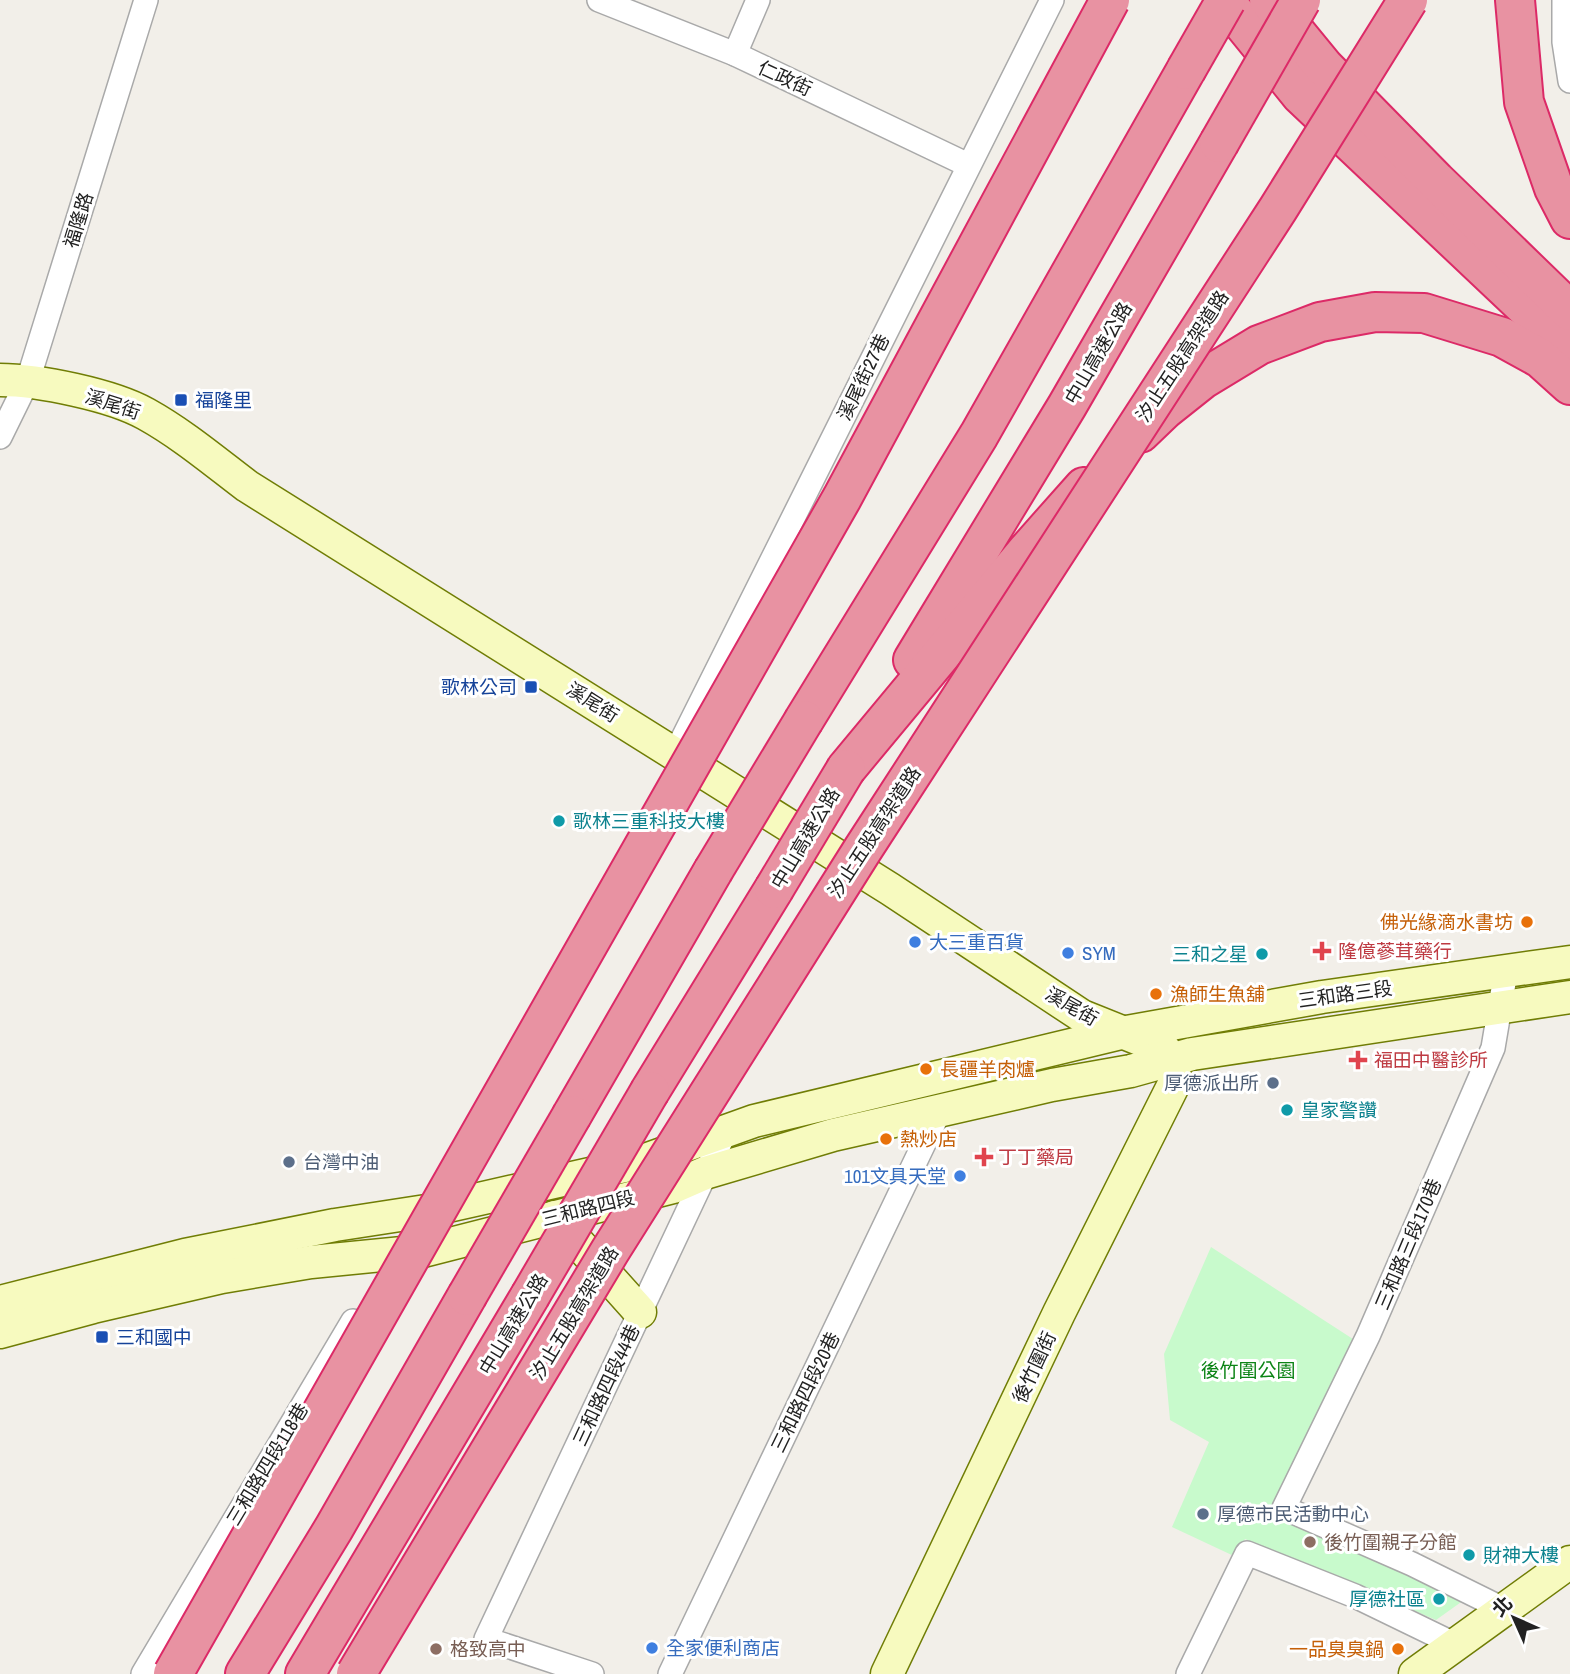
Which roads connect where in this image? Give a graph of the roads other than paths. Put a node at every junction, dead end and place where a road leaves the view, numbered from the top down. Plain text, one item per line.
1 (146, 0) edge
2 (599, 0) edge
3 (758, 0) edge
4 (1052, 0) edge
5 (1110, 0) edge
6 (1225, 0) edge
7 (1269, 0) edge
8 (1301, 0) edge
9 (1408, 0) edge
10 (1516, 0) edge
11 (1564, 0) edge
12 (735, 54) junction
13 (1570, 78) edge
14 (968, 165) junction
15 (1570, 219) edge
16 (1570, 311) edge
17 (1570, 353) edge
18 (14, 380) edge
19 (1570, 385) edge
20 (0, 437) edge
21 (675, 754) junction
22 (846, 769) junction
23 (1570, 962) edge
24 (1506, 971) junction
25 (1570, 997) edge
26 (1501, 1006) junction
27 (1121, 1033) junction
28 (1171, 1061) junction
29 (940, 1110) junction
30 (726, 1130) junction
31 (705, 1173) junction
32 (555, 1217) junction
33 (392, 1255) junction
34 (0, 1301) edge
35 (640, 1312) junction
36 (0, 1332) edge
37 (1570, 1562) edge
38 (1505, 1610) junction
39 (1456, 1646) junction
40 (143, 1674) edge
41 (173, 1674) edge
42 (245, 1674) edge
43 (305, 1674) edge
44 (356, 1674) edge
45 (592, 1674) edge
46 (670, 1674) edge
47 (887, 1674) edge
48 (1188, 1674) edge
49 (1415, 1674) edge

1 - 18 street, 福隆路
2 - 12 street, 仁政街
3 - 12 street
4 - 14 street, 溪尾街27巷
5 - 41 highway, bridge
6 - 17 highway
6 - 42 highway, bridge
7 - 16 highway
8 - 22 highway, 中山高速公路, bridge
9 - 44 highway, 汐止五股高架道路, bridge
10 - 15 highway
11 - 13 street
12 - 14 street, 仁政街
14 - 21 street, 溪尾街27巷
18 - 20 street, 福隆路
18 - 21 main road, 溪尾街
19 - 22 highway
21 - 27 main road, 溪尾街
22 - 43 highway, 中山高速公路, bridge
23 - 24 main road, 三和路三段
24 - 26 street, 三和路三段170巷
24 - 27 main road, 三和路三段
25 - 26 main road, 三和路三段
26 - 28 main road, 三和路三段
26 - 38 street, 三和路三段170巷
27 - 28 main road, 溪尾街
27 - 30 main road, 三和路四段
28 - 29 main road, 三和路四段
28 - 47 main road, 後竹圍街
29 - 31 main road, 三和路四段
29 - 46 street, 三和路四段20巷
30 - 31 street, 三和路四段44巷
30 - 34 main road, 三和路四段
31 - 32 main road, 三和路四段
31 - 35 street, 三和路四段44巷
32 - 33 main road, 三和路四段
32 - 35 main road
33 - 36 main road, 三和路四段
33 - 40 street, 三和路四段118巷
35 - 45 street, 三和路四段44巷
37 - 38 main road
38 - 39 main road
39 - 48 street
39 - 49 main road

